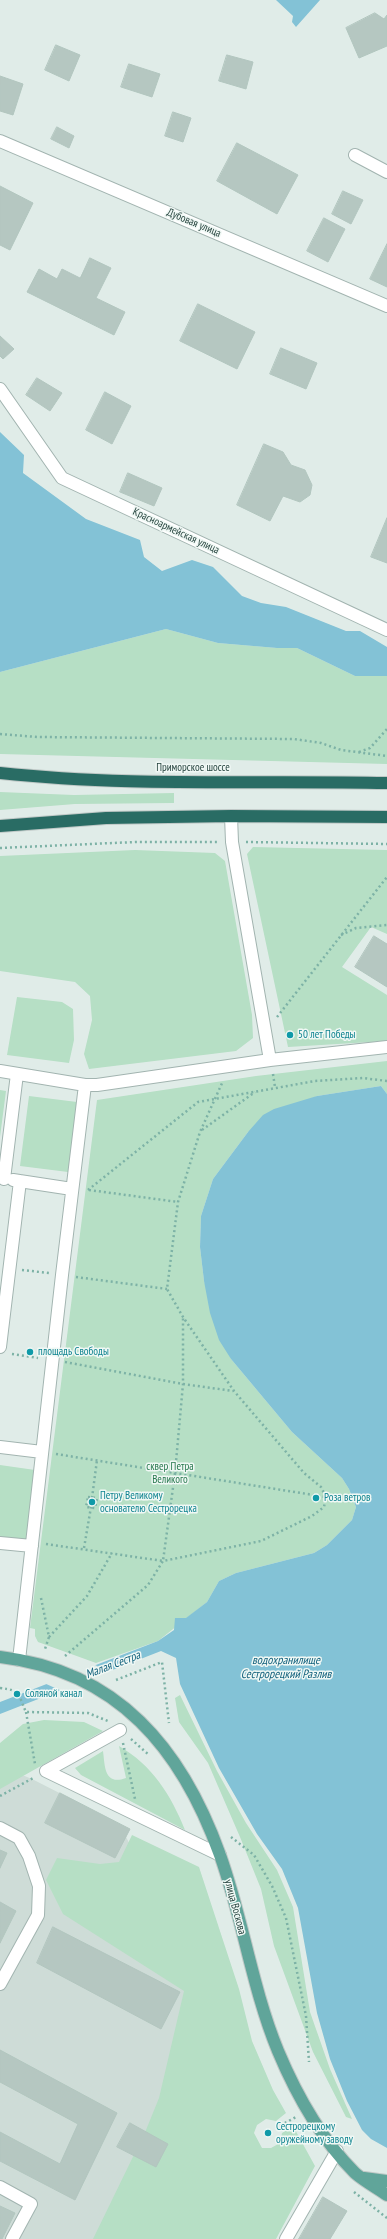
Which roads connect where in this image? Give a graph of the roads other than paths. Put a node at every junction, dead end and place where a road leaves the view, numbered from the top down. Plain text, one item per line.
1 (0, 140) edge
2 (355, 155) dead end
3 (387, 172) edge
4 (387, 306) edge
5 (0, 389) edge
6 (387, 630) edge
7 (0, 773) edge
8 (387, 783) edge
9 (231, 816) junction
10 (387, 817) edge
11 (0, 826) edge
12 (387, 1047) edge
13 (270, 1060) junction
14 (0, 1071) edge
15 (17, 1074) junction
16 (85, 1085) junction
17 (2, 1179) edge
18 (20, 1181) junction
19 (72, 1189) junction
20 (4, 1350) edge
21 (0, 1447) edge
22 (42, 1452) junction
23 (0, 1542) edge
24 (32, 1546) junction
25 (0, 1657) edge
26 (19, 1660) junction
27 (120, 1730) road end
28 (0, 1828) edge
29 (220, 1855) junction
30 (0, 1984) edge
31 (337, 2151) junction
32 (363, 2178) junction
33 (387, 2181) edge
34 (0, 2187) edge
35 (387, 2195) edge
36 (12, 2239) edge
37 (286, 2239) edge

1 - 4 street, Дубовая улица
2 - 3 street
5 - 6 street, Красноармейская улица
7 - 8 highway, Приморское шоссе
9 - 10 highway
9 - 11 highway
9 - 13 street
12 - 13 street
13 - 16 street
14 - 15 street
15 - 16 street
15 - 17 street
16 - 19 street
17 - 18 street
18 - 19 street
18 - 20 street
19 - 22 street
21 - 22 street
22 - 24 street
23 - 24 street
24 - 26 street
25 - 26 main road
26 - 29 main road, улица Воскова
27 - 29 street
28 - 30 street
29 - 31 main road, улица Воскова
31 - 32 main road, улица Воскова
31 - 37 street
32 - 33 main road
32 - 35 main road, улица Воскова
34 - 36 street

